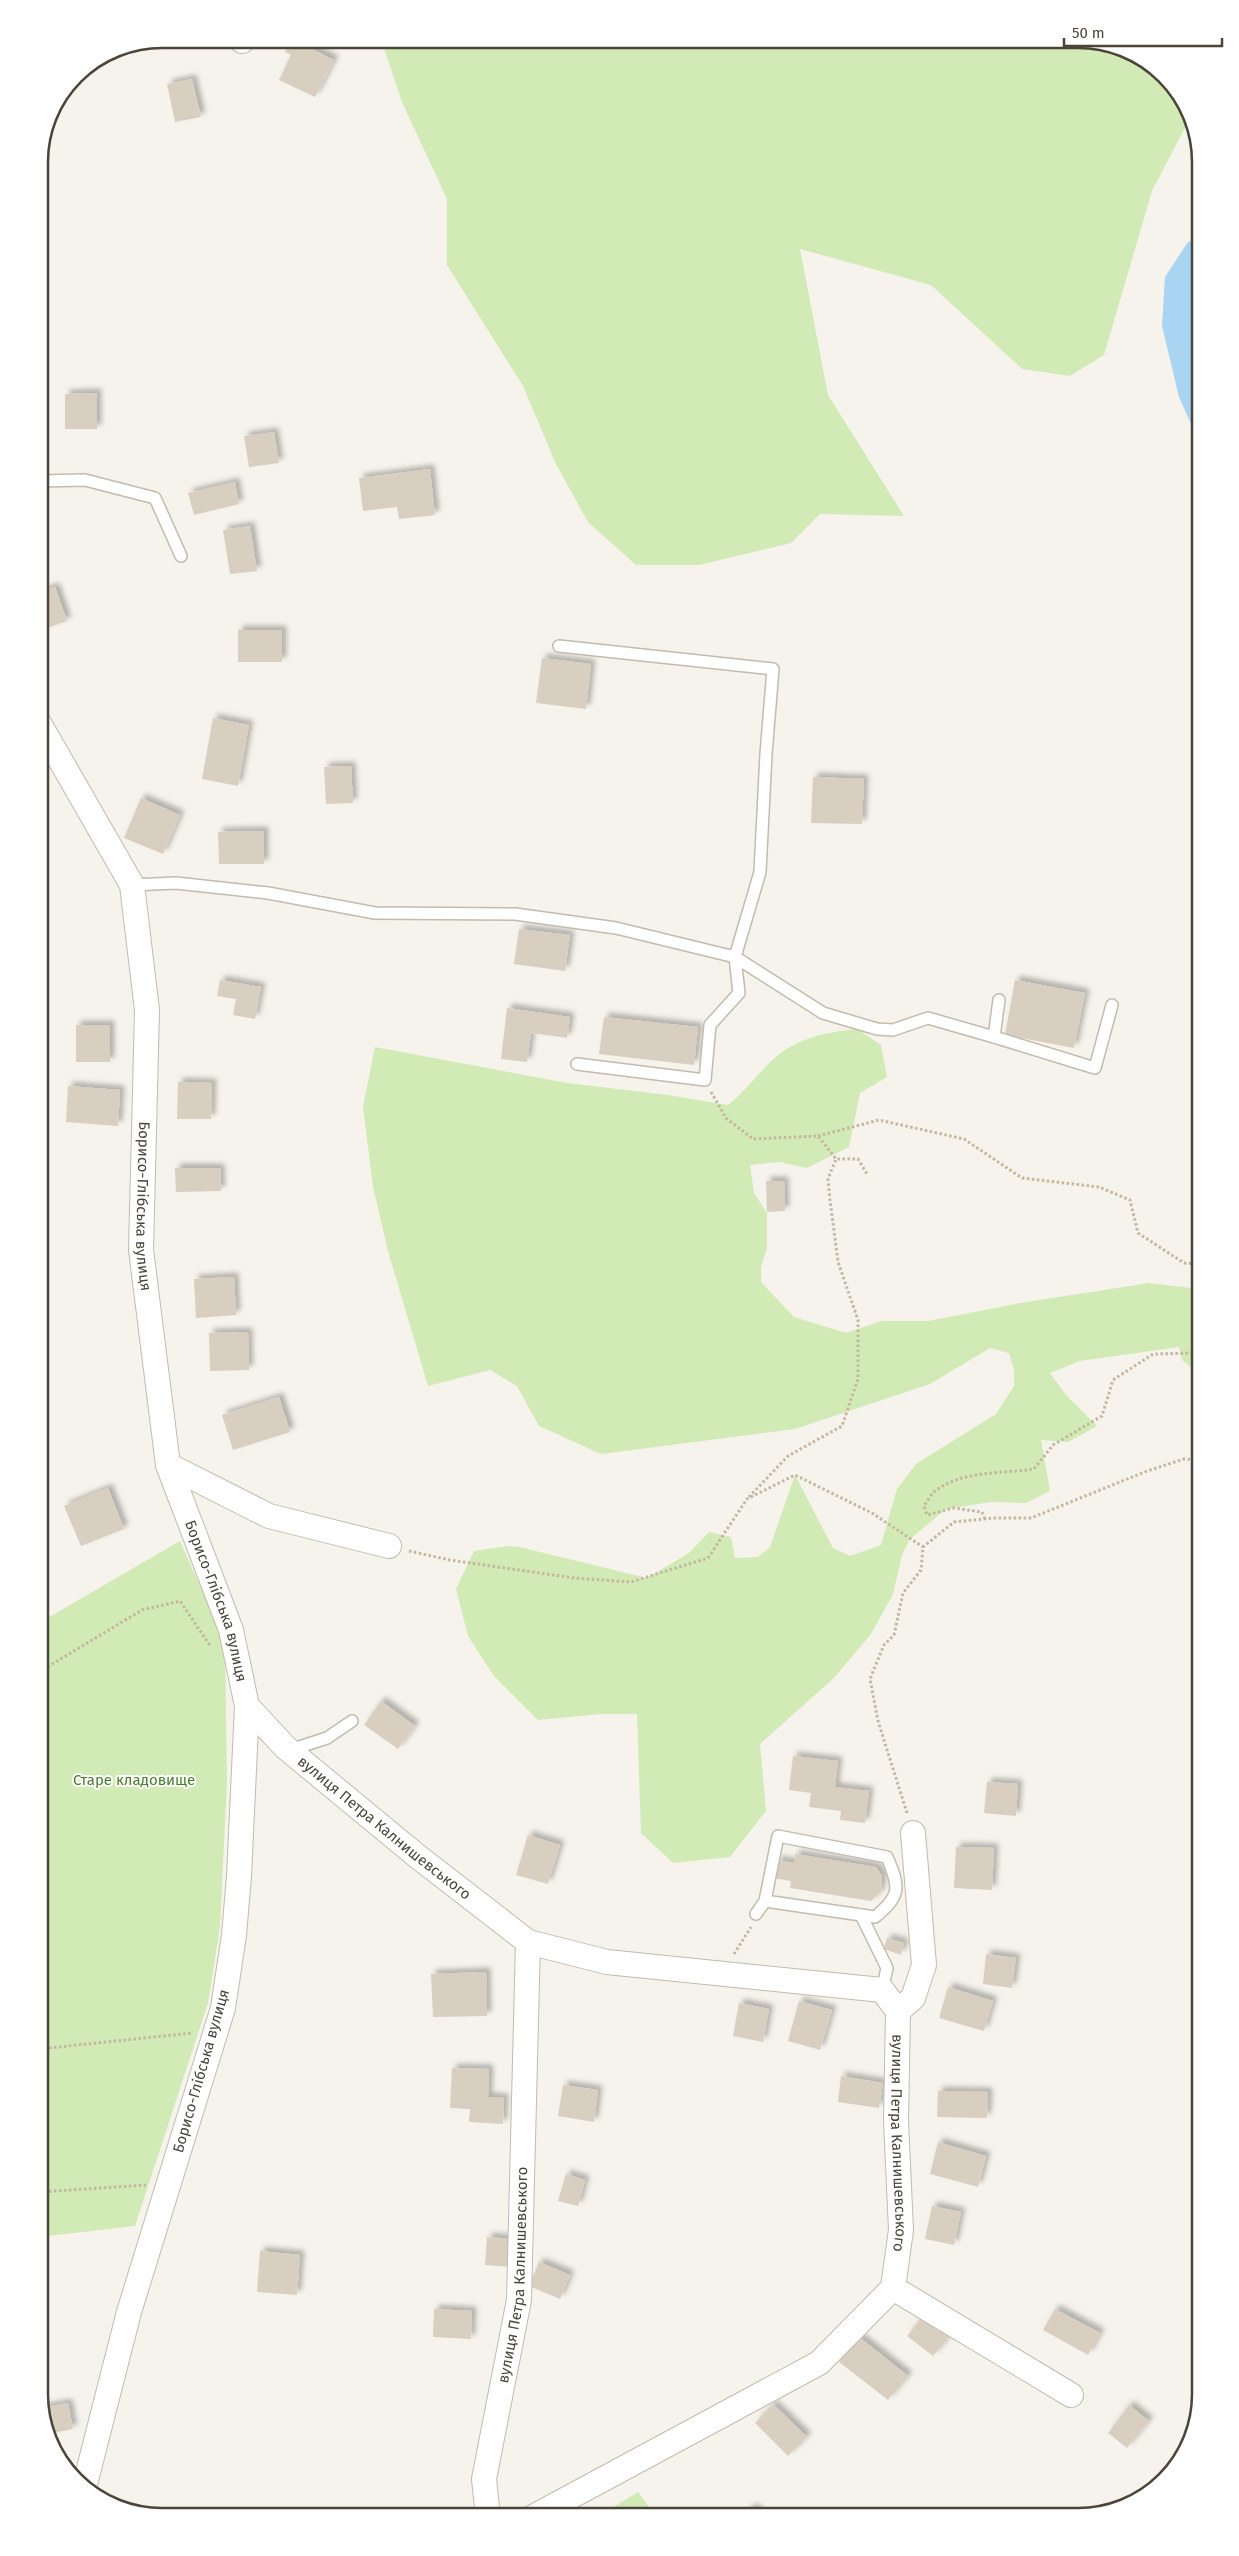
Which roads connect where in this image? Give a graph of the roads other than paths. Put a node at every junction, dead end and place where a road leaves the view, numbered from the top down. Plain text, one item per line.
1 (48, 481) edge
2 (181, 556) dead end
3 (559, 646) dead end
4 (48, 739) edge
5 (132, 884) junction
6 (735, 957) junction
7 (999, 1000) dead end
8 (1112, 1005) dead end
9 (994, 1037) junction
10 (577, 1064) dead end
11 (168, 1465) junction
12 (389, 1546) road end
13 (247, 1706) junction
14 (352, 1721) dead end
15 (290, 1750) junction
16 (913, 1833) road end
17 (765, 1901) junction
18 (756, 1914) dead end
19 (861, 1915) junction
20 (528, 1942) junction
21 (882, 1990) junction
22 (898, 2011) junction
23 (893, 2288) junction
24 (1071, 2396) dead end
25 (86, 2480) edge
26 (487, 2508) edge
27 (550, 2508) edge

1 - 2 lane
3 - 6 lane
4 - 5 street, Борисо-Глібська вулиця
5 - 6 lane
5 - 11 street, Борисо-Глібська вулиця
6 - 9 lane
6 - 10 lane
7 - 9 lane
8 - 9 lane
11 - 12 street
11 - 13 street, Борисо-Глібська вулиця
13 - 15 street, вулиця Петра Калнишевського
13 - 25 street, Борисо-Глібська вулиця
14 - 15 lane
15 - 20 street, вулиця Петра Калнишевського
16 - 22 street
17 - 18 lane
17 - 19 lane
17 - 19 lane
19 - 21 lane
20 - 21 street, вулиця Петра Калнишевського
20 - 26 street, вулиця Петра Калнишевського
21 - 22 street
22 - 23 street, вулиця Петра Калнишевського
23 - 24 street
23 - 27 street

